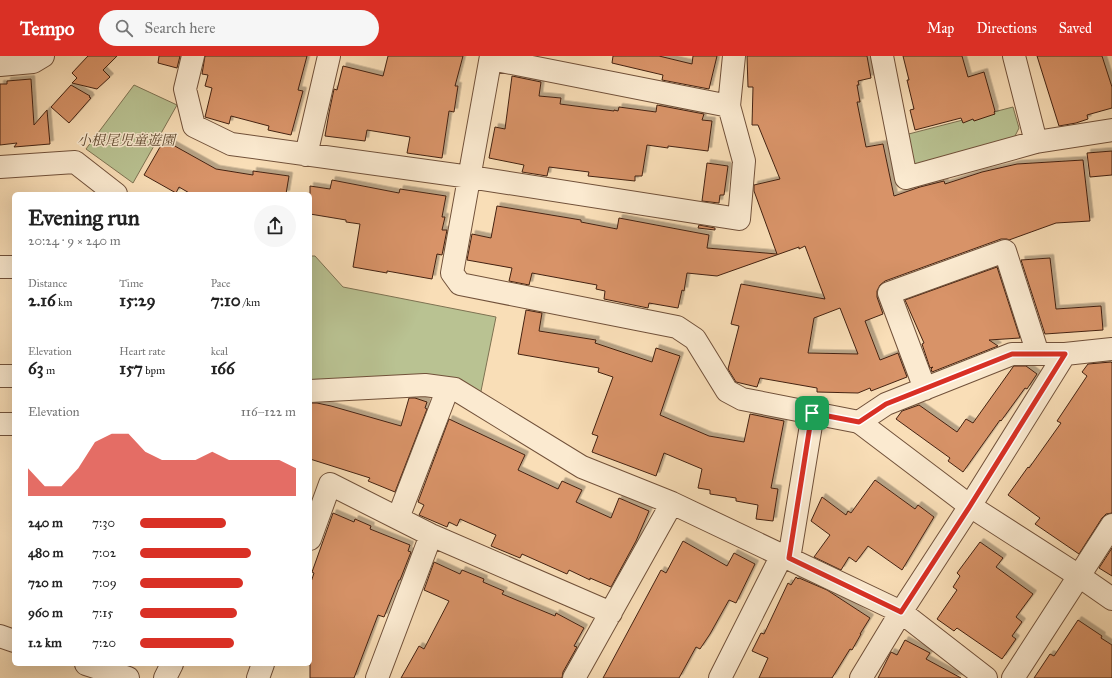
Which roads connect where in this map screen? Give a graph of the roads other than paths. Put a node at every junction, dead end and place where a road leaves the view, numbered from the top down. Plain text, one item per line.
1 (43, 56) edge
2 (193, 56) edge
3 (329, 56) edge
4 (734, 56) edge
5 (882, 56) edge
6 (1014, 56) edge
7 (491, 58) edge
8 (0, 65) edge
9 (729, 106) junction
10 (1112, 130) edge
11 (1036, 142) junction
12 (306, 155) junction
13 (0, 167) edge
14 (470, 177) junction
15 (113, 192) edge
16 (0, 267) edge
17 (12, 267) edge
18 (1112, 349) edge
19 (1038, 354) junction
20 (1065, 354) junction
21 (0, 376) edge
22 (12, 376) edge
23 (448, 388) junction
24 (925, 389) junction
25 (312, 391) edge
26 (812, 413) junction
27 (859, 422) junction
28 (0, 424) edge
29 (12, 424) edge
30 (672, 503) junction
31 (970, 506) junction
32 (398, 518) junction
33 (1112, 525) edge
34 (312, 534) edge
35 (431, 535) junction
36 (786, 557) junction
37 (1079, 576) junction
38 (1112, 599) edge
39 (901, 612) junction
40 (611, 613) junction
41 (0, 636) edge
42 (12, 640) edge
43 (92, 666) edge
44 (171, 666) edge
45 (262, 666) edge
46 (382, 676) edge
47 (128, 678) edge
48 (165, 678) edge
49 (258, 678) edge
50 (574, 678) edge
51 (720, 678) edge
52 (861, 678) edge
53 (986, 678) edge
54 (1013, 678) edge

1 - 8 street
2 - 12 street
3 - 12 street
4 - 9 street
5 - 11 street
6 - 11 street
7 - 9 street
7 - 14 street
9 - 14 street
10 - 11 street
12 - 14 street
13 - 15 street
14 - 26 street
16 - 17 street
18 - 20 street
19 - 20 street
19 - 24 street
19 - 24 street
20 - 31 street
21 - 22 street
23 - 25 street
23 - 30 street
23 - 32 street
24 - 27 street
26 - 27 street
26 - 36 street
27 - 31 street
28 - 29 street
30 - 36 street
30 - 40 street
31 - 37 street
31 - 39 street
32 - 34 street
32 - 35 street
33 - 37 street
35 - 40 street
35 - 46 street
36 - 39 street
36 - 51 street
37 - 38 street
37 - 54 street
39 - 52 street
39 - 53 street
40 - 50 street
41 - 42 street
43 - 47 street
44 - 48 street
45 - 49 street

